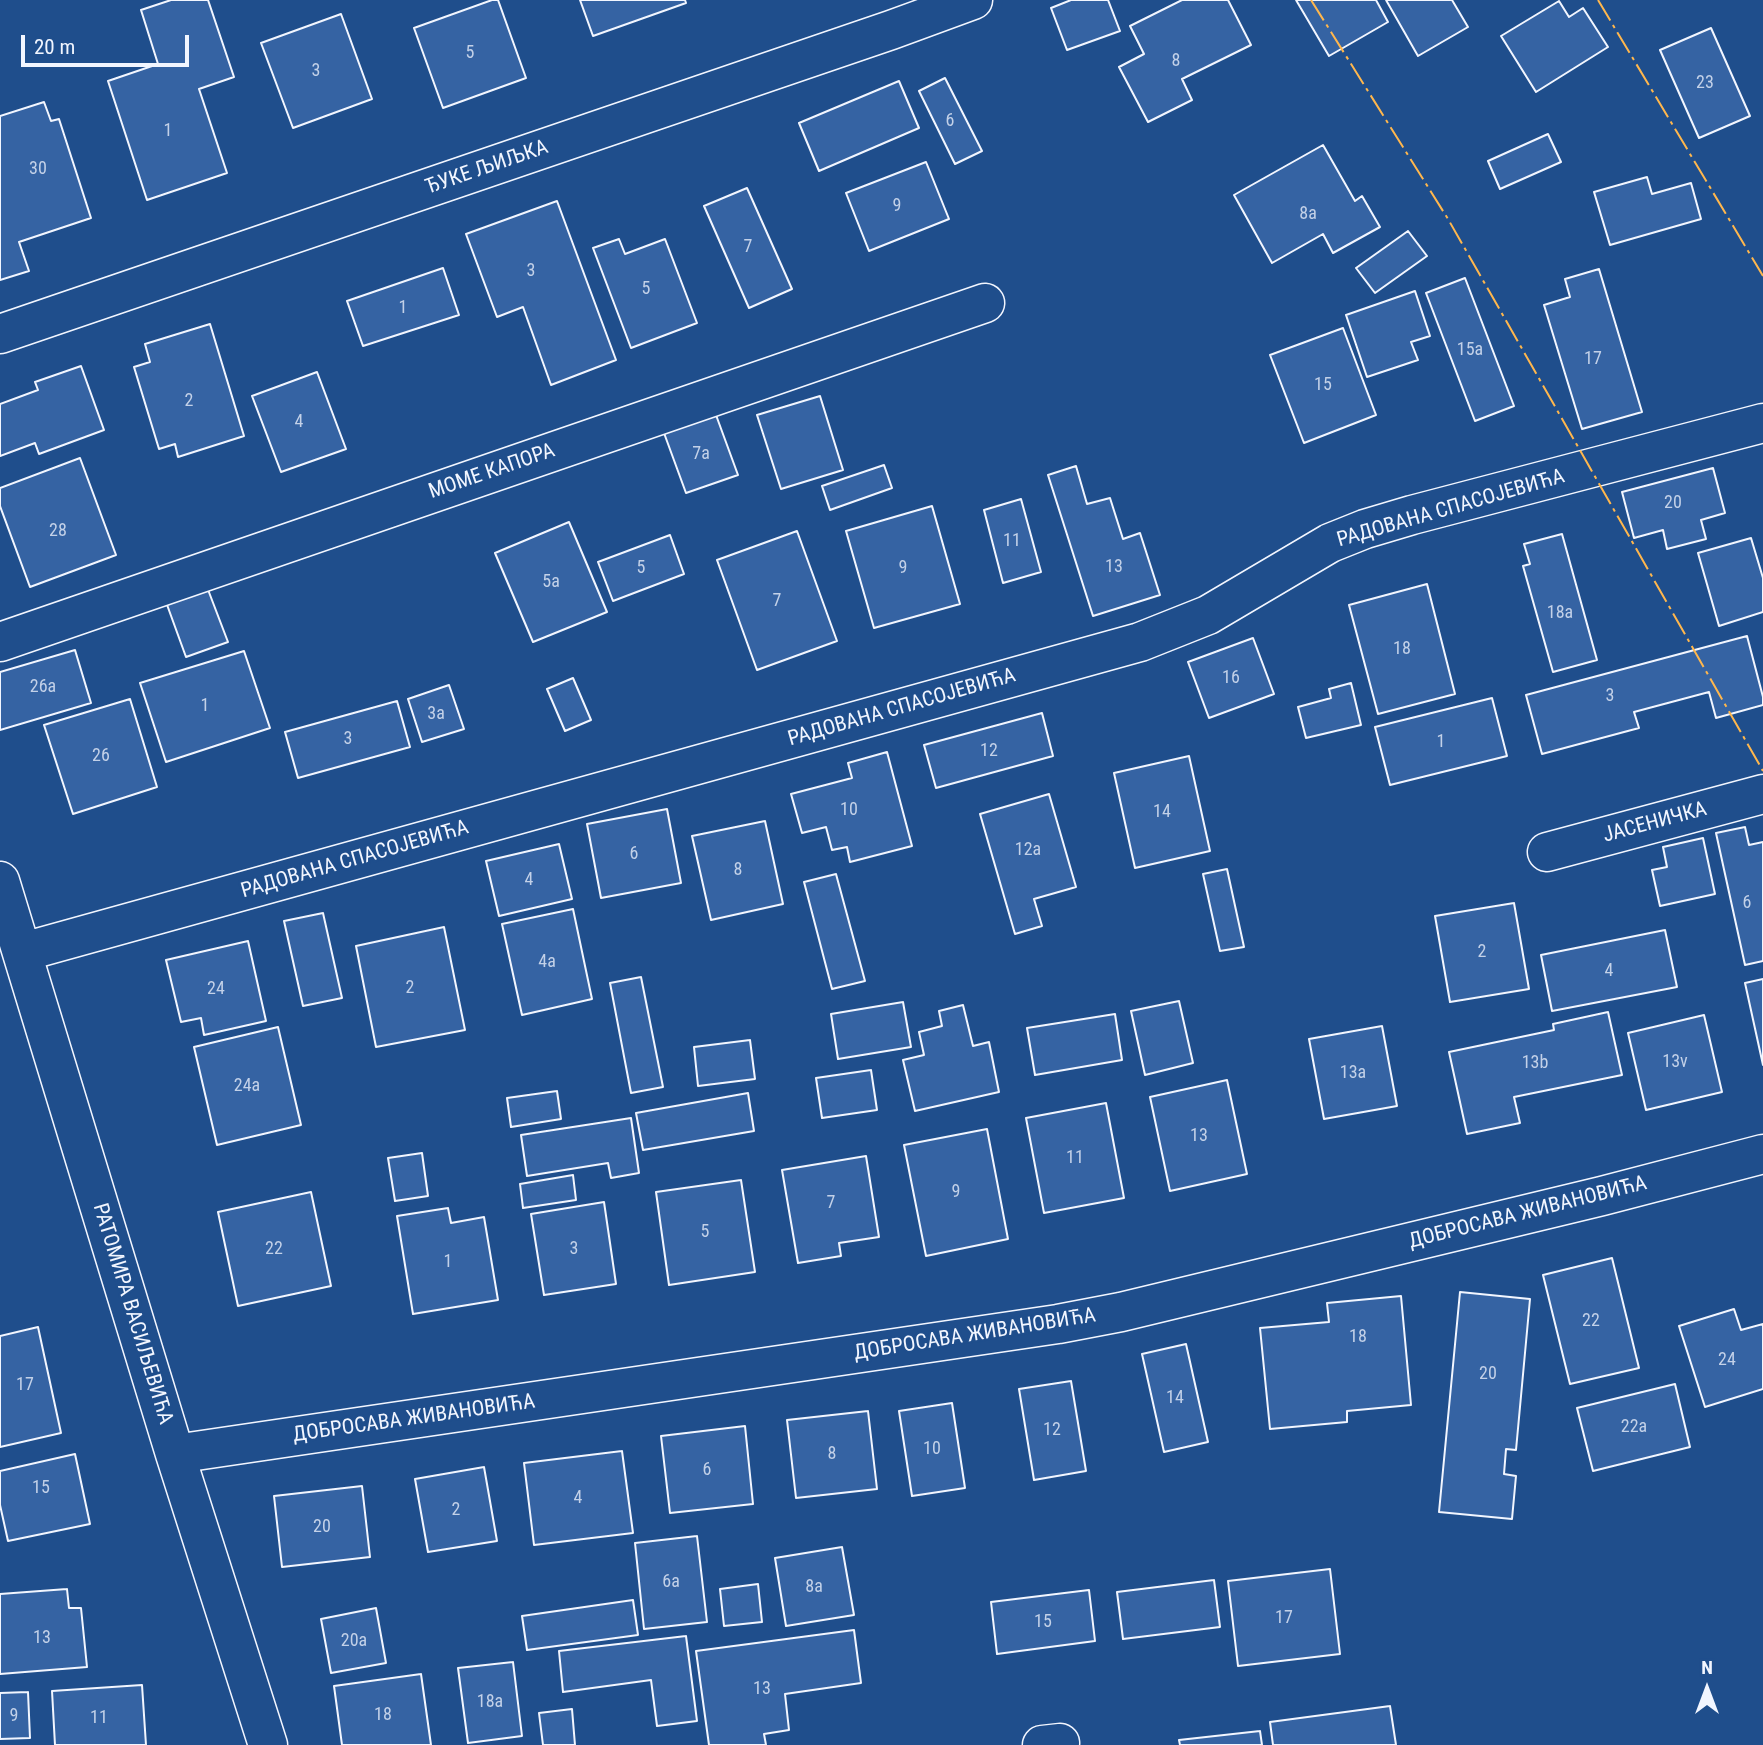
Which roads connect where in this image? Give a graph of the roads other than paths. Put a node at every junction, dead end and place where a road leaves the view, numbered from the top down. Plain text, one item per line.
1 (973, 0) edge
2 (985, 303) dead end
3 (0, 334) edge
4 (1763, 423) edge
5 (0, 642) edge
6 (1763, 794) edge
7 (1547, 852) dead end
8 (0, 881) edge
9 (23, 952) junction
10 (1763, 1154) edge
11 (174, 1454) junction
12 (268, 1745) edge

1 - 3 street, ЂУКЕ ЉИЉКА
2 - 5 street, МОМЕ КАПОРА
4 - 9 street, РАДОВАНА СПАСОЈЕВИЋА
6 - 7 street, ЈАСЕНИЧКА
8 - 9 street, РАТОМИРА ВАСИЉЕВИЋА
9 - 11 street, РАТОМИРА ВАСИЉЕВИЋА
10 - 11 street, ДОБРОСАВА ЖИВАНОВИЋА
11 - 12 street, РАТОМИРА ВАСИЉЕВИЋА

